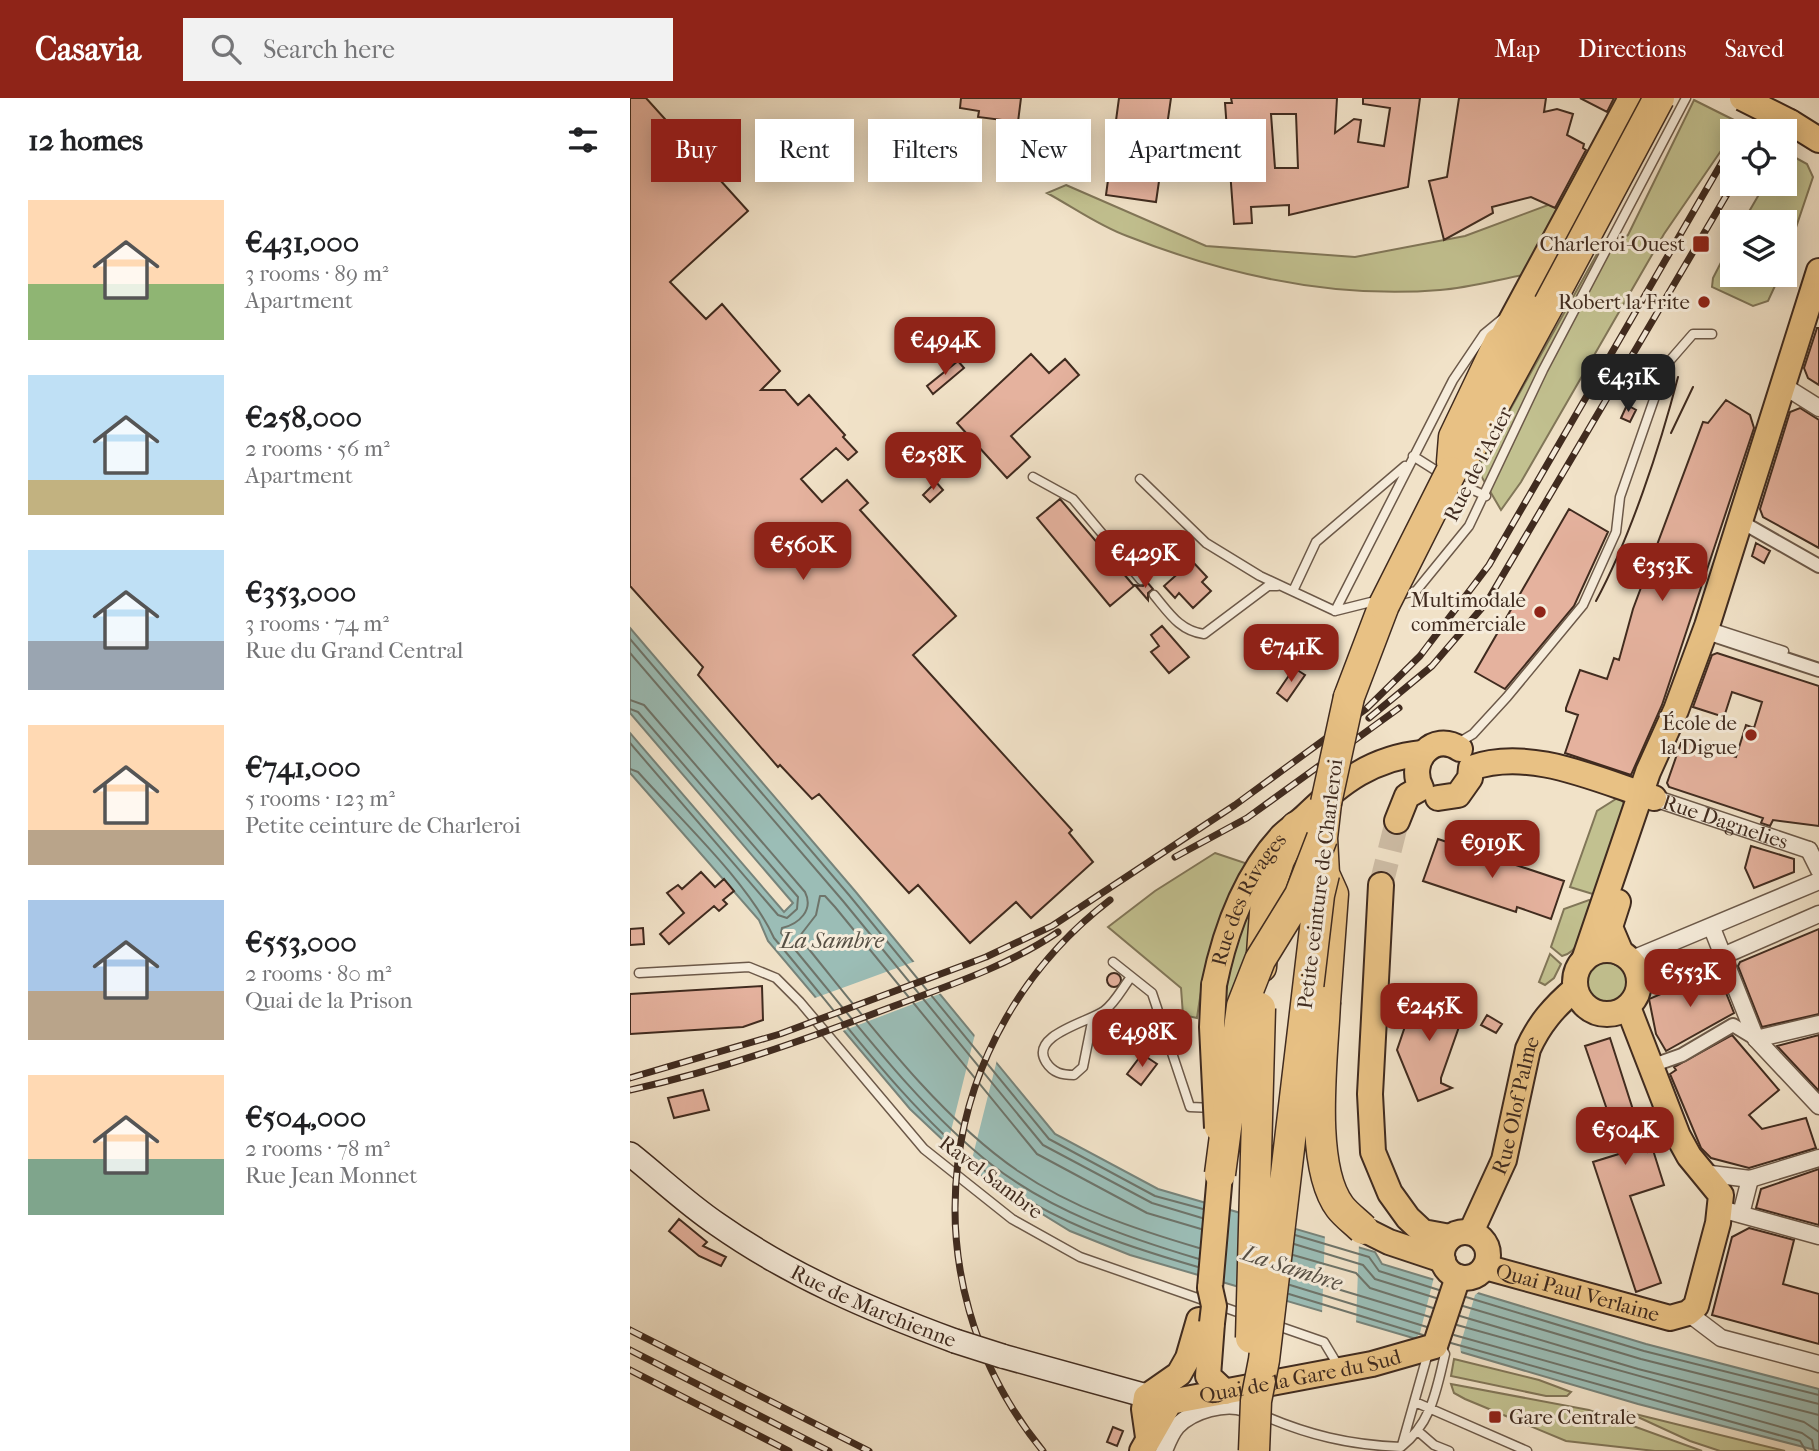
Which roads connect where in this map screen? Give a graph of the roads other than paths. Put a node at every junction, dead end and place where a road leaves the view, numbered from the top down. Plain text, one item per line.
1 (1660, 98) edge
2 (1686, 98) edge
3 (1742, 98) edge
4 (1627, 104) edge
5 (1607, 139) junction
6 (1819, 140) edge
7 (1650, 165) junction
8 (1819, 271) edge
9 (1535, 305) junction
10 (1712, 334) dead end
11 (1499, 343) joint
12 (1784, 386) junction
13 (1819, 408) edge
14 (1463, 441) junction
15 (1411, 459) junction
16 (1033, 477) dead end
17 (1140, 479) dead end
18 (1486, 496) junction
19 (1740, 522) junction
20 (1819, 566) edge
21 (1141, 580) dead end
22 (1280, 585) junction
23 (1293, 591) junction
24 (1154, 596) dead end
25 (1335, 611) junction
26 (1705, 629) junction
27 (1784, 651) dead end
28 (1819, 670) edge
29 (1453, 756) junction
30 (1427, 792) junction
31 (1647, 796) junction
32 (1397, 821) tunnel mouth
33 (1309, 833) junction
34 (1814, 848) edge
35 (1819, 870) edge
36 (1324, 874) junction
37 (1819, 881) edge
38 (1381, 885) tunnel mouth
39 (1819, 914) edge
40 (1712, 928) junction
41 (1725, 955) junction
42 (1626, 956) junction
43 (1584, 960) junction
44 (1112, 962) dead end
45 (639, 972) dead end
46 (1131, 977) junction
47 (1576, 989) junction
48 (1628, 1007) junction
49 (1093, 1017) junction
50 (1819, 1024) edge
51 (1756, 1039) junction
52 (1651, 1066) junction
53 (1819, 1105) edge
54 (1270, 1112) dead end
55 (1283, 1112) dead end
56 (1336, 1116) dead end
57 (630, 1154) edge
58 (1819, 1158) edge
59 (1703, 1172) junction
60 (1220, 1174) junction
61 (1750, 1179) junction
62 (1731, 1212) junction
63 (1363, 1229) joint
64 (1819, 1236) edge
65 (1456, 1257) junction
66 (1485, 1267) junction
67 (1679, 1316) junction
68 (1205, 1322) junction
69 (1437, 1348) junction
70 (1819, 1364) edge
71 (1340, 1369) junction
72 (1146, 1397) junction
73 (1241, 1397) junction
74 (1170, 1402) junction
75 (1415, 1402) junction
76 (1430, 1409) junction
77 (1419, 1432) junction
78 (1156, 1445) edge
79 (1403, 1449) edge
80 (1254, 1451) edge
81 (1449, 1451) edge
82 (1527, 1451) edge

1 - 9 highway, bridge
2 - 7 lane, Rue de l'Acier
3 - 6 main road, bridge
4 - 5 main road
5 - 7 lane
5 - 9 main road
7 - 18 lane, Rue de l'Acier
8 - 12 main road
9 - 11 main road
9 - 14 highway
9 - 15 lane
10 - 29 lane
11 - 14 highway
12 - 13 street
12 - 19 main road
14 - 33 highway, Petite ceinture de Charleroi, bridge
15 - 18 lane
15 - 23 lane
15 - 25 lane
16 - 21 lane
17 - 22 lane
18 - 25 lane, Rue de l'Acier
19 - 20 street
19 - 26 main road
22 - 23 lane
22 - 24 lane
23 - 25 lane
26 - 27 lane
26 - 28 street
26 - 31 main road
29 - 30 main road
29 - 30 main road
29 - 31 main road, Rue des Rivages
29 - 33 main road, Rue des Rivages
30 - 32 main road
31 - 34 street, Rue Dagnelies
31 - 42 main road
31 - 43 main road
33 - 36 highway, Petite ceinture de Charleroi, bridge
33 - 60 highway, bridge
33 - 60 main road, Rue des Rivages, bridge
33 - 73 highway, bridge
34 - 35 street
36 - 63 highway, bridge
36 - 73 highway, Petite ceinture de Charleroi, bridge
37 - 40 street
38 - 65 main road
39 - 41 street
40 - 41 street
40 - 42 street
41 - 51 street
42 - 43 main road
42 - 48 main road
43 - 47 main road
44 - 46 lane
45 - 71 lane, Ravel Sambre
46 - 49 lane
46 - 54 lane
47 - 48 main road
47 - 65 main road, Rue Olof Palme
48 - 52 main road
49 - 49 lane
50 - 51 street
51 - 52 street
51 - 53 street
52 - 59 main road
55 - 56 lane
57 - 72 main road, Rue de Marchienne, bridge
58 - 61 street
59 - 61 street
59 - 62 main road
60 - 68 main road, Rue des Rivages
61 - 62 street
62 - 64 street
62 - 67 main road
63 - 65 main road
65 - 66 main road
65 - 66 main road
65 - 69 main road, Rue Olof Palme
66 - 67 main road, Quai Paul Verlaine
67 - 70 street, Quai Paul Verlaine
68 - 72 main road
68 - 73 main road
69 - 71 main road, Quai de la Gare du Sud
69 - 75 lane
69 - 76 lane
71 - 73 main road, Quai de la Gare du Sud
72 - 74 main road, Rue de Marchienne
72 - 78 main road
73 - 74 main road, Quai de la Gare du Sud
73 - 78 street
73 - 79 lane
73 - 80 highway, Petite ceinture de Charleroi, bridge
74 - 78 main road
75 - 76 lane
75 - 79 lane
76 - 77 lane
76 - 82 lane
77 - 79 lane
77 - 81 lane

